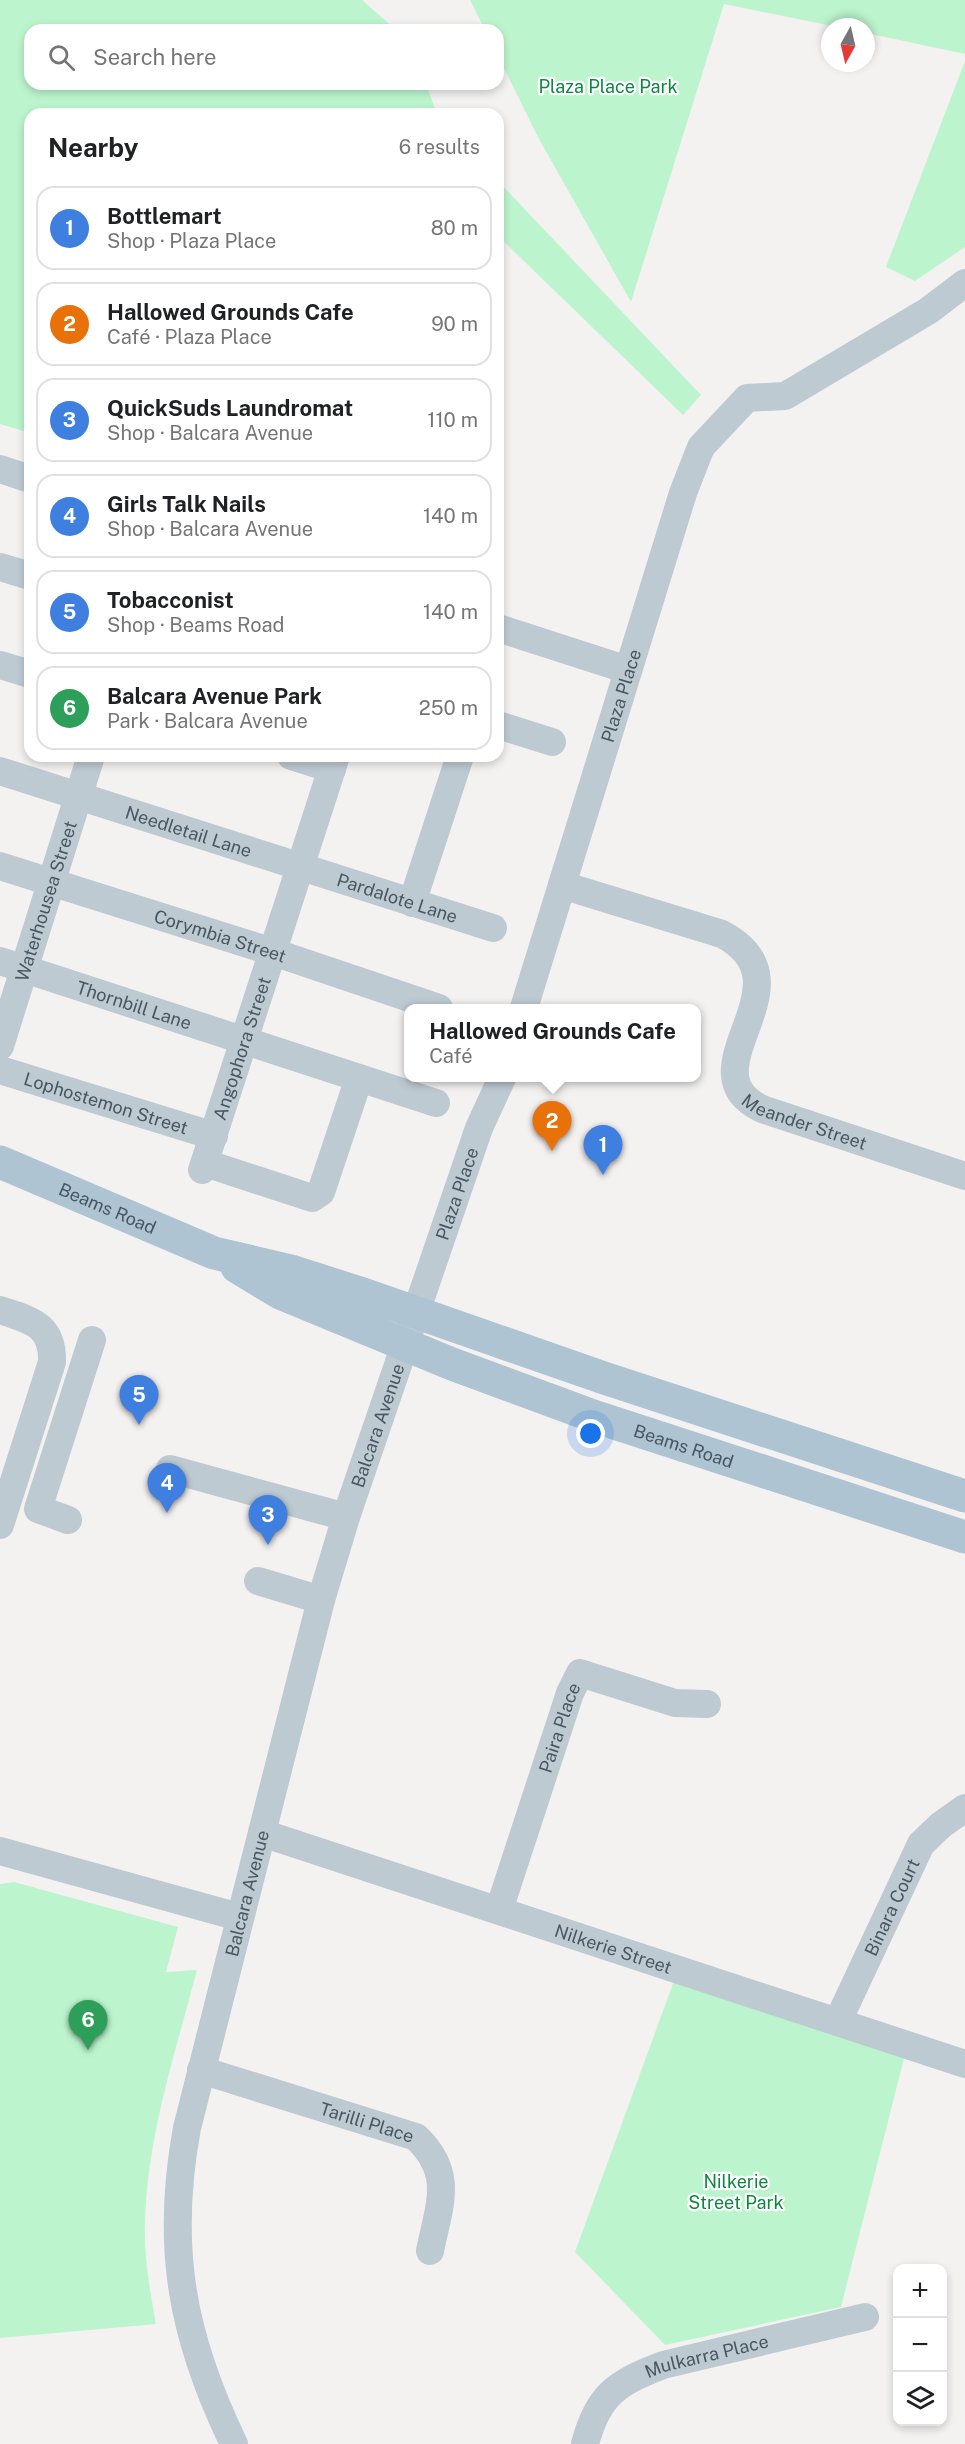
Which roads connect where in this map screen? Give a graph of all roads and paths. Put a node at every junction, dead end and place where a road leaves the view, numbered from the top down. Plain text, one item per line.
1 (965, 283) edge
2 (0, 469) edge
3 (24, 477) edge
4 (0, 567) edge
5 (24, 574) edge
6 (504, 630) edge
7 (0, 665) edge
8 (628, 670) junction
9 (24, 672) edge
10 (504, 727) edge
11 (552, 742) dead end
12 (89, 762) edge
13 (334, 762) edge
14 (458, 762) edge
15 (0, 771) edge
16 (78, 795) junction
17 (0, 866) edge
18 (300, 867) junction
19 (51, 882) junction
20 (562, 885) junction
21 (412, 903) junction
22 (493, 928) dead end
23 (273, 952) junction
24 (12, 965) edge
25 (427, 1004) edge
26 (525, 1004) edge
27 (244, 1041) junction
28 (0, 1046) edge
29 (0, 1070) edge
30 (359, 1078) junction
31 (500, 1082) edge
32 (436, 1103) dead end
33 (214, 1136) junction
34 (0, 1162) edge
35 (965, 1176) edge
36 (214, 1253) junction
37 (0, 1310) edge
38 (417, 1312) junction
39 (92, 1340) dead end
40 (404, 1346) junction
41 (170, 1469) dead end
42 (965, 1496) edge
43 (346, 1517) junction
44 (68, 1520) dead end
45 (0, 1525) edge
46 (965, 1537) edge
47 (258, 1581) dead end
48 (321, 1600) junction
49 (707, 1704) dead end
50 (965, 1808) edge
51 (262, 1833) junction
52 (0, 1851) edge
53 (499, 1910) junction
54 (239, 1917) junction
55 (838, 2021) junction
56 (965, 2064) edge
57 (201, 2070) junction
58 (430, 2251) dead end
59 (865, 2318) dead end
60 (234, 2444) edge
61 (585, 2444) edge

1 - 8 street, Plaza Place
2 - 3 street
4 - 5 street
6 - 8 street
7 - 9 street
8 - 20 street, Plaza Place
10 - 11 street
12 - 16 street, Waterhousea Street
13 - 18 street, Angophora Street
14 - 21 street
15 - 16 street, Needletail Lane
16 - 18 street, Needletail Lane
16 - 19 street, Waterhousea Street
17 - 19 street, Corymbia Street
18 - 21 street, Pardalote Lane
18 - 23 street, Angophora Street
19 - 23 street, Corymbia Street
19 - 24 street, Waterhousea Street
20 - 26 street, Plaza Place
20 - 35 street, Meander Street
21 - 22 street, Pardalote Lane
23 - 25 street, Corymbia Street
23 - 27 street, Angophora Street
24 - 27 street, Thornbill Lane
24 - 28 street, Waterhousea Street
27 - 30 street, Thornbill Lane
27 - 33 street, Angophora Street
29 - 33 street, Lophostemon Street
30 - 32 street, Thornbill Lane
30 - 33 street, Angophora Street
31 - 38 street, Plaza Place
34 - 36 main road, Beams Road
36 - 38 main road, Beams Road
36 - 40 main road, Beams Road
37 - 45 street
38 - 40 street
38 - 42 main road, Beams Road
39 - 44 street
40 - 43 street, Balcara Avenue
40 - 46 main road, Beams Road
41 - 43 street
43 - 48 street, Balcara Avenue
47 - 48 street
48 - 51 street, Balcara Avenue
49 - 53 street, Paira Place
50 - 55 street, Binara Court
51 - 53 street, Nilkerie Street
51 - 54 street, Balcara Avenue
52 - 54 street
53 - 55 street, Nilkerie Street
54 - 57 street, Balcara Avenue
55 - 56 street, Nilkerie Street
57 - 58 street, Tarilli Place
57 - 60 street, Balcara Avenue
59 - 61 street, Mulkarra Place

